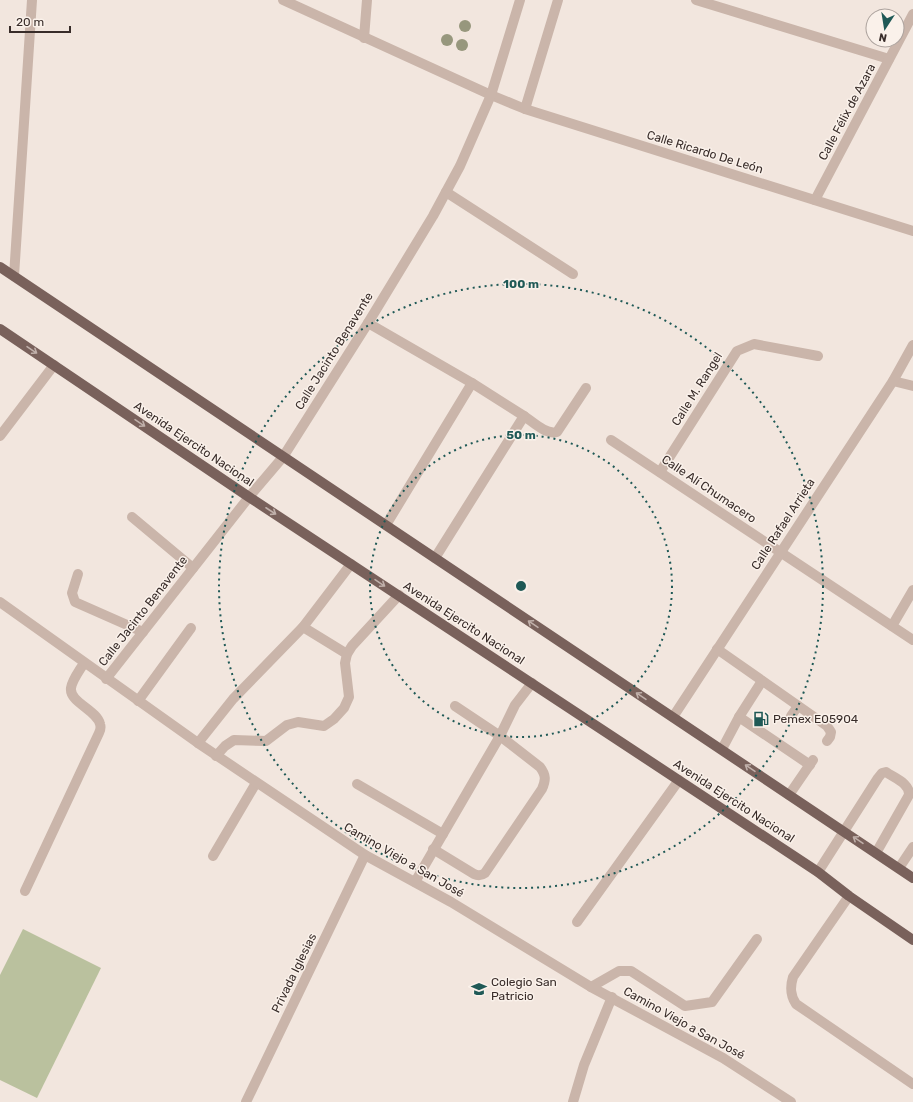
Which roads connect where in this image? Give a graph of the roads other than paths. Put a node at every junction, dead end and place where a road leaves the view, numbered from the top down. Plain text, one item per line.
1 (32, 0) edge
2 (283, 0) edge
3 (367, 0) edge
4 (520, 0) edge
5 (558, 0) edge
6 (696, 0) edge
7 (715, 3) edge
8 (913, 14) edge
9 (364, 38) junction
10 (889, 59) junction
11 (491, 95) junction
12 (526, 109) junction
13 (446, 192) junction
14 (815, 200) junction
15 (913, 231) edge
16 (0, 267) edge
17 (573, 274) dead end
18 (14, 276) junction
19 (368, 323) junction
20 (0, 328) edge
21 (913, 345) edge
22 (818, 356) dead end
23 (54, 365) junction
24 (893, 381) junction
25 (472, 383) junction
26 (913, 386) edge
27 (586, 388) dead end
28 (524, 416) junction
29 (0, 436) edge
30 (611, 440) dead end
31 (283, 457) junction
32 (660, 472) junction
33 (249, 497) junction
34 (132, 517) dead end
35 (386, 525) junction
36 (781, 552) junction
37 (435, 558) junction
38 (351, 564) junction
39 (193, 568) junction
40 (78, 574) dead end
41 (913, 590) edge
42 (399, 595) junction
43 (0, 602) edge
44 (892, 626) junction
45 (303, 627) junction
46 (191, 628) dead end
47 (143, 632) junction
48 (913, 640) edge
49 (717, 649) junction
50 (347, 654) junction
51 (84, 663) junction
52 (106, 679) junction
53 (762, 681) junction
54 (532, 683) junction
55 (138, 701) junction
56 (455, 706) dead end
57 (798, 706) junction
58 (673, 716) junction
59 (791, 716) dead end
60 (739, 717) junction
61 (500, 736) junction
62 (827, 741) dead end
63 (198, 743) junction
64 (722, 749) junction
65 (216, 756) junction
66 (679, 780) junction
67 (256, 782) junction
68 (357, 784) dead end
69 (789, 795) junction
70 (844, 831) junction
71 (443, 834) junction
72 (913, 847) edge
73 (433, 849) junction
74 (876, 853) junction
75 (365, 854) junction
76 (212, 856) dead end
77 (899, 868) junction
78 (818, 872) junction
79 (913, 878) edge
80 (414, 882) junction
81 (25, 891) dead end
82 (850, 896) junction
83 (577, 922) dead end
84 (757, 939) dead end
85 (913, 940) edge
86 (591, 987) junction
87 (612, 997) junction
88 (913, 1084) edge
89 (246, 1102) edge
90 (573, 1102) edge
91 (791, 1102) edge

1 - 18 street
2 - 9 street, Calle Ricardo De León
3 - 9 street
4 - 11 street, Calle Jacinto Benavente
5 - 12 street
6 - 7 street
7 - 10 street
8 - 10 street, Calle Félix de Azara
9 - 11 street, Calle Ricardo De León
10 - 14 street, Calle Félix de Azara
11 - 12 street, Calle Ricardo De León
11 - 13 street, Calle Jacinto Benavente
12 - 14 street, Calle Ricardo De León
13 - 17 street
13 - 19 street, Calle Jacinto Benavente
14 - 15 street, Calle Ricardo De León
16 - 18 main road
18 - 31 main road
19 - 25 street
19 - 31 street, Calle Jacinto Benavente
20 -> 23 main road, Avenida Ejercito Nacional
21 - 24 street, Calle Rafael Arrieta
22 - 32 street, Calle M. Rangel
23 - 29 street
23 -> 33 main road, Avenida Ejercito Nacional
24 - 26 street
24 - 36 street, Calle Rafael Arrieta
25 - 28 street
25 - 35 street
27 - 28 street
28 - 37 street
30 - 32 street, Calle Alí Chumacero
31 - 33 street, Calle Jacinto Benavente
31 - 35 main road
32 - 36 street, Calle Alí Chumacero
33 -> 38 main road, Avenida Ejercito Nacional
33 - 39 street, Calle Jacinto Benavente
34 - 39 street
35 - 37 main road
36 - 44 street, Calle Alí Chumacero
36 - 49 street, Calle Rafael Arrieta
58 -> 37 main road
38 -> 42 main road, Avenida Ejercito Nacional
38 - 45 street
39 - 47 street, Calle Jacinto Benavente
40 - 47 street
41 - 44 street
42 - 50 street
42 - 54 main road, Avenida Ejercito Nacional
43 - 51 street, Camino Viejo a San José
44 - 48 street, Calle Alí Chumacero
45 - 50 street
45 - 63 street
46 - 55 street
47 - 52 street, Calle Jacinto Benavente
49 - 53 street
49 - 58 street, Calle Rafael Arrieta
50 - 65 street
51 - 52 street, Camino Viejo a San José
51 - 81 street
52 - 55 street, Camino Viejo a San José
53 - 57 street
53 - 60 street
54 - 61 street
54 - 66 main road, Avenida Ejercito Nacional
55 - 63 street, Camino Viejo a San José
56 - 61 street
57 - 59 street
57 - 62 street
58 - 64 main road
60 - 64 street
60 - 69 street
61 - 71 street
61 - 73 street
63 - 65 street, Camino Viejo a San José
69 -> 64 main road
65 - 67 street, Camino Viejo a San José
66 - 78 main road, Avenida Ejercito Nacional
66 - 83 street
67 - 75 street, Camino Viejo a San José
67 - 76 street
68 - 71 street
69 - 70 main road
74 -> 70 main road
70 - 74 street
70 - 78 street
71 - 73 street
72 - 77 street
73 - 80 street
74 - 77 main road
75 - 80 street, Camino Viejo a San José
75 - 89 street, Privada Iglesias
77 - 79 main road
78 - 82 main road, Avenida Ejercito Nacional
80 - 86 street, Camino Viejo a San José
82 - 85 main road, Avenida Ejercito Nacional
82 - 88 street
84 - 86 street
86 - 87 street, Camino Viejo a San José
87 - 90 street
87 - 91 street, Camino Viejo a San José

